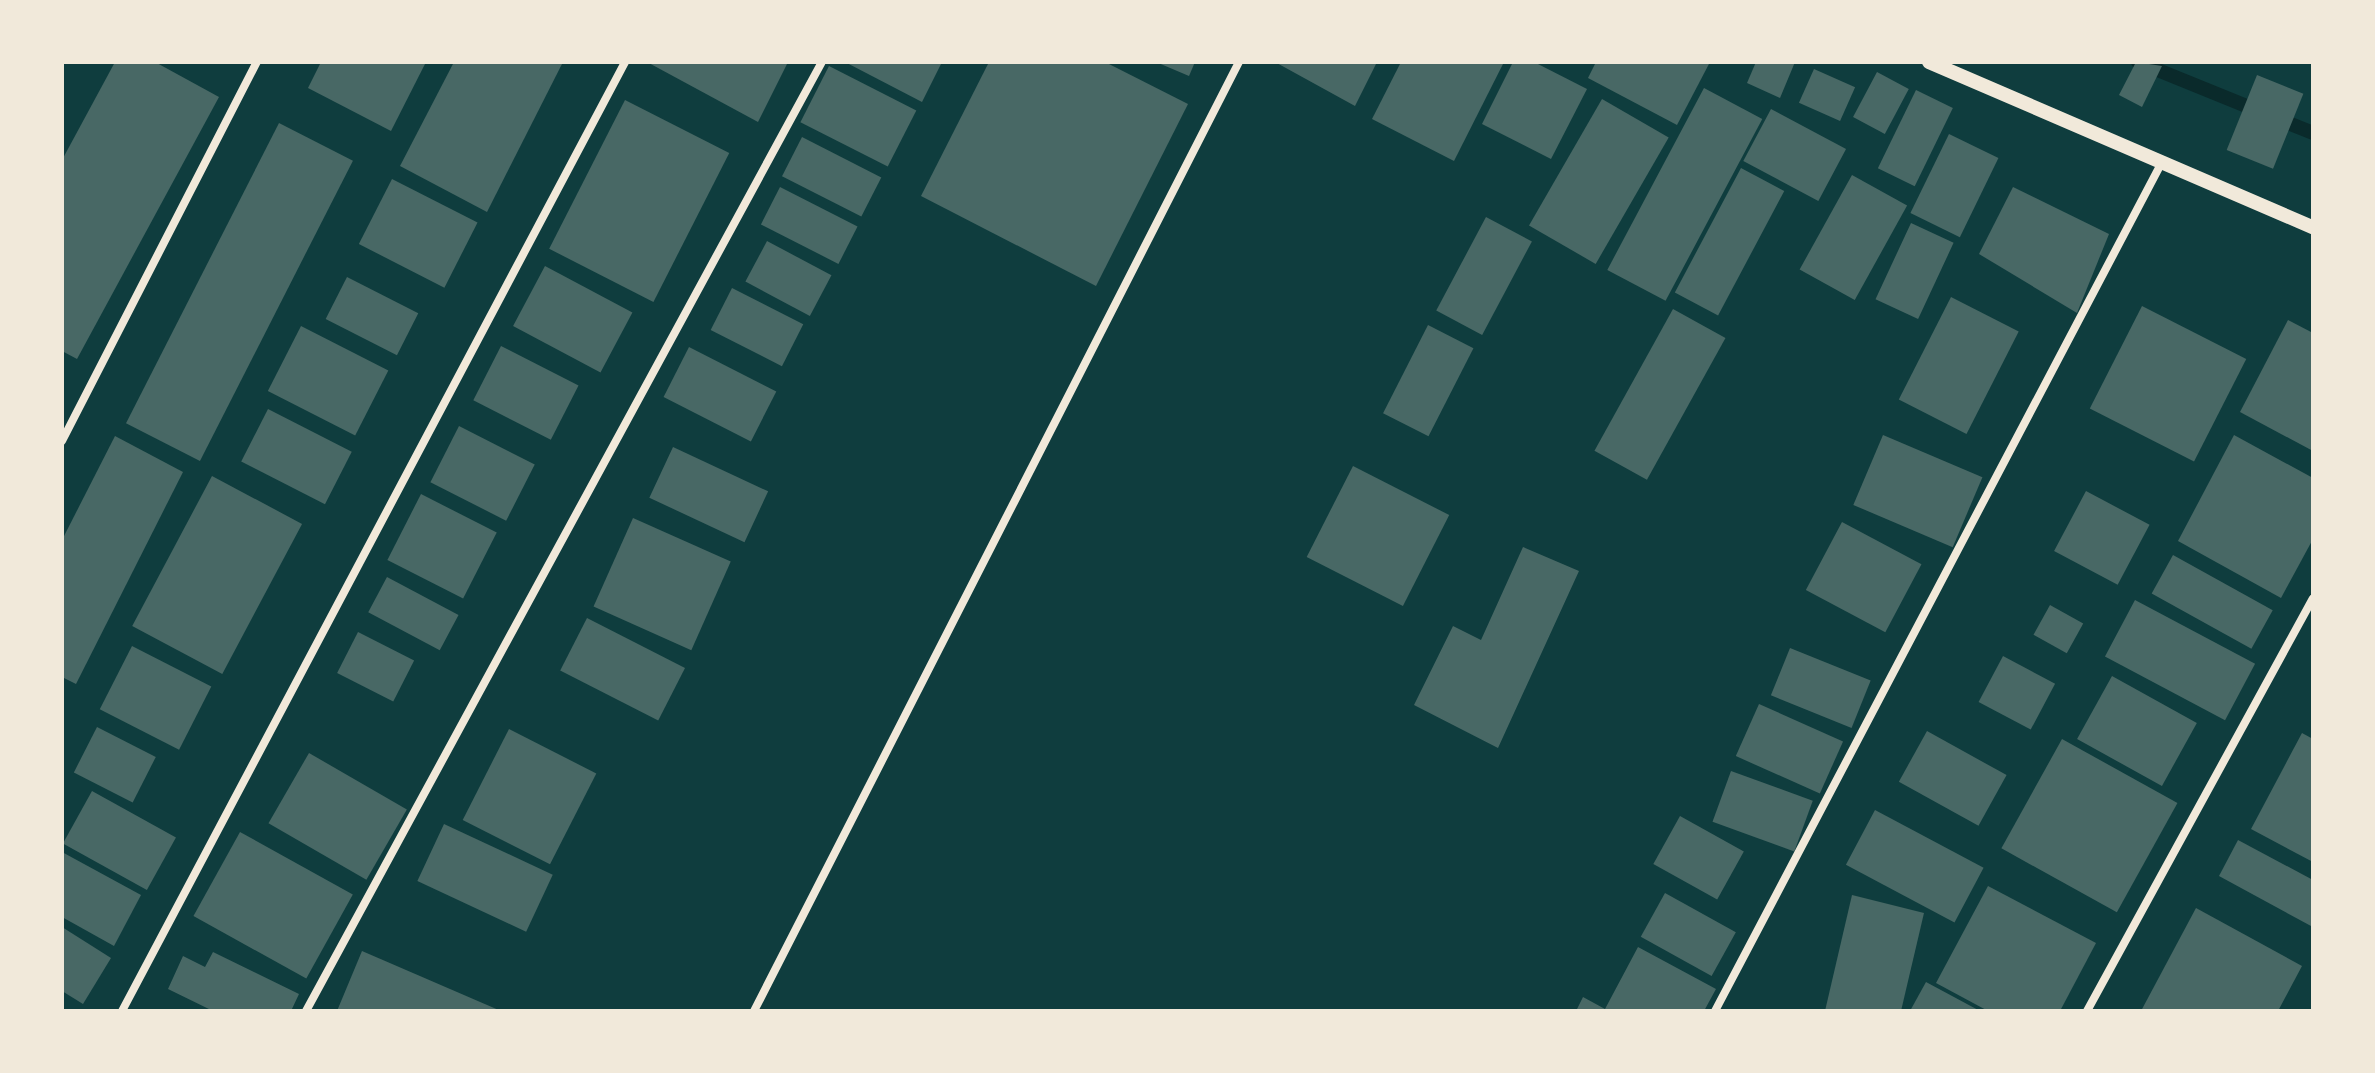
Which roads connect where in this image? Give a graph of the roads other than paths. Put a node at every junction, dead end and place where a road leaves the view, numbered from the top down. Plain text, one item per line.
1 (257, 62) edge
2 (625, 62) edge
3 (822, 62) edge
4 (1239, 62) edge
5 (1929, 62) edge
6 (2161, 164) junction
7 (2313, 227) edge
8 (62, 441) edge
9 (2313, 599) edge
10 (122, 1011) edge
11 (306, 1011) edge
12 (754, 1011) edge
13 (1715, 1011) edge
14 (2087, 1011) edge

1 - 8 street
2 - 10 street
3 - 11 street
4 - 12 street
5 - 6 street
6 - 7 street
6 - 13 street
9 - 14 street

